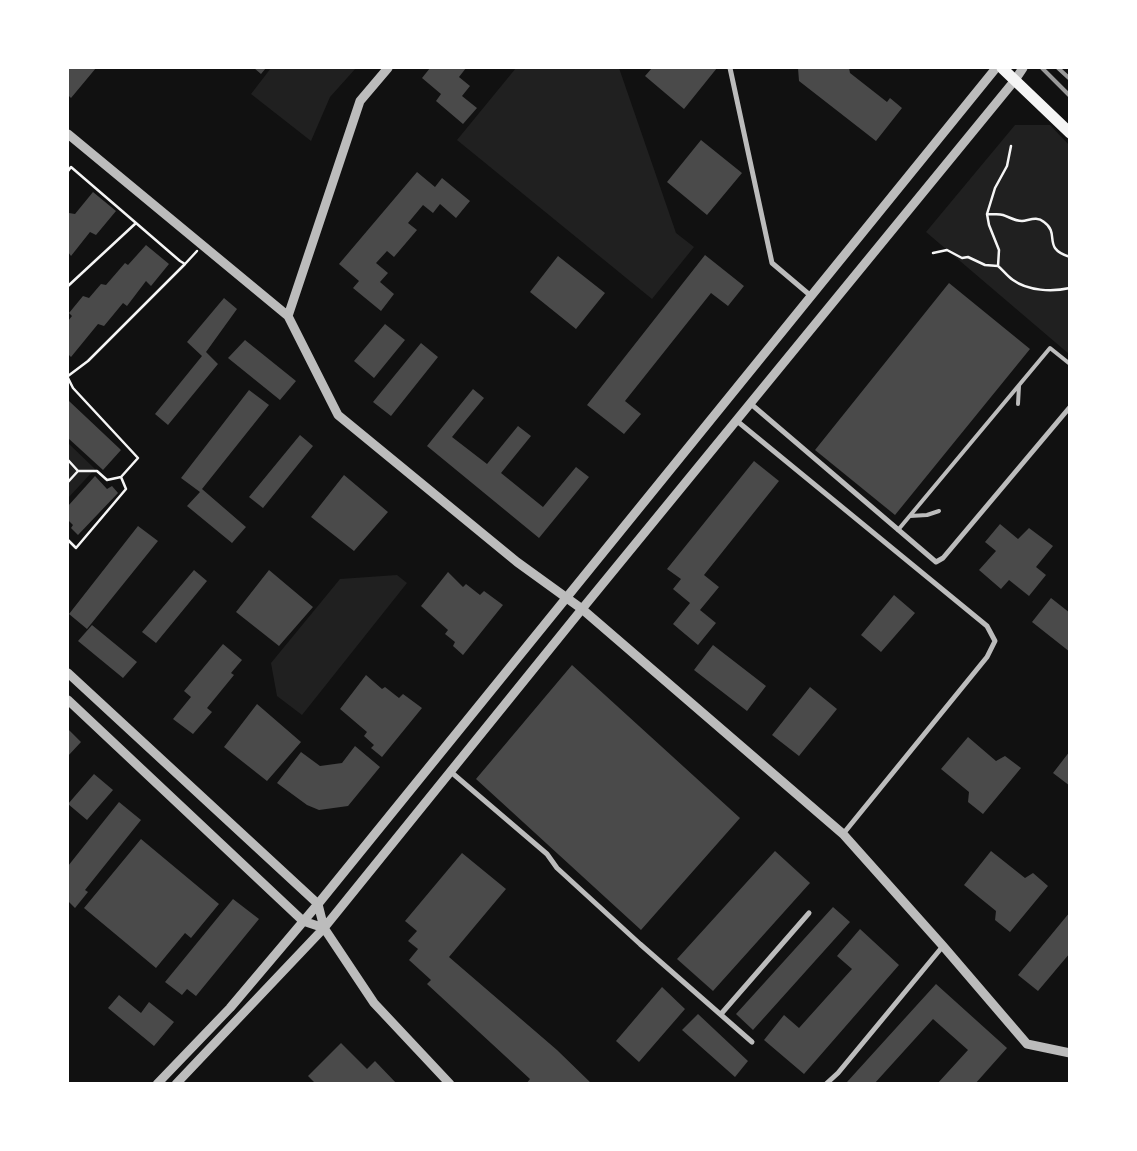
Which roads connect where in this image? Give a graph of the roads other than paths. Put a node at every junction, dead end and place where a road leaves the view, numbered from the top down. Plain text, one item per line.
1 (388, 68) edge
2 (730, 68) edge
3 (996, 68) edge
4 (1002, 68) edge
5 (1023, 68) edge
6 (1015, 80) junction
7 (1070, 133) edge
8 (68, 134) edge
9 (811, 296) junction
10 (288, 316) junction
11 (1070, 364) edge
12 (1019, 385) junction
13 (751, 404) junction
14 (1018, 404) dead end
15 (1070, 407) edge
16 (736, 421) junction
17 (939, 511) dead end
18 (910, 516) junction
19 (898, 530) junction
20 (566, 598) junction
21 (582, 609) junction
22 (68, 673) edge
23 (68, 700) edge
24 (450, 772) junction
25 (843, 834) junction
26 (318, 904) junction
27 (809, 913) dead end
28 (304, 921) junction
29 (324, 928) junction
30 (943, 946) junction
31 (720, 1014) junction
32 (752, 1042) dead end
33 (1070, 1053) edge
34 (157, 1084) edge
35 (176, 1084) edge
36 (450, 1084) edge
37 (826, 1084) edge

1 - 10 street
2 - 9 street
3 - 9 street
4 - 6 main road
5 - 6 street
6 - 7 main road
6 - 13 street
8 - 10 street
9 - 20 street
10 - 20 street
11 - 12 lane
12 - 14 lane
12 - 18 lane
13 - 16 street
13 - 19 street
15 - 19 street
16 - 21 street
16 - 25 street
17 - 18 lane
18 - 19 lane
20 - 21 street
20 - 26 street
21 - 24 street
21 - 25 street
22 - 26 street
23 - 28 street
24 - 29 street
24 - 31 street
25 - 30 street
26 - 28 street
26 - 29 street
27 - 31 street
28 - 29 street
28 - 34 street
29 - 35 street
29 - 36 street
30 - 33 street
30 - 37 street
31 - 32 street

